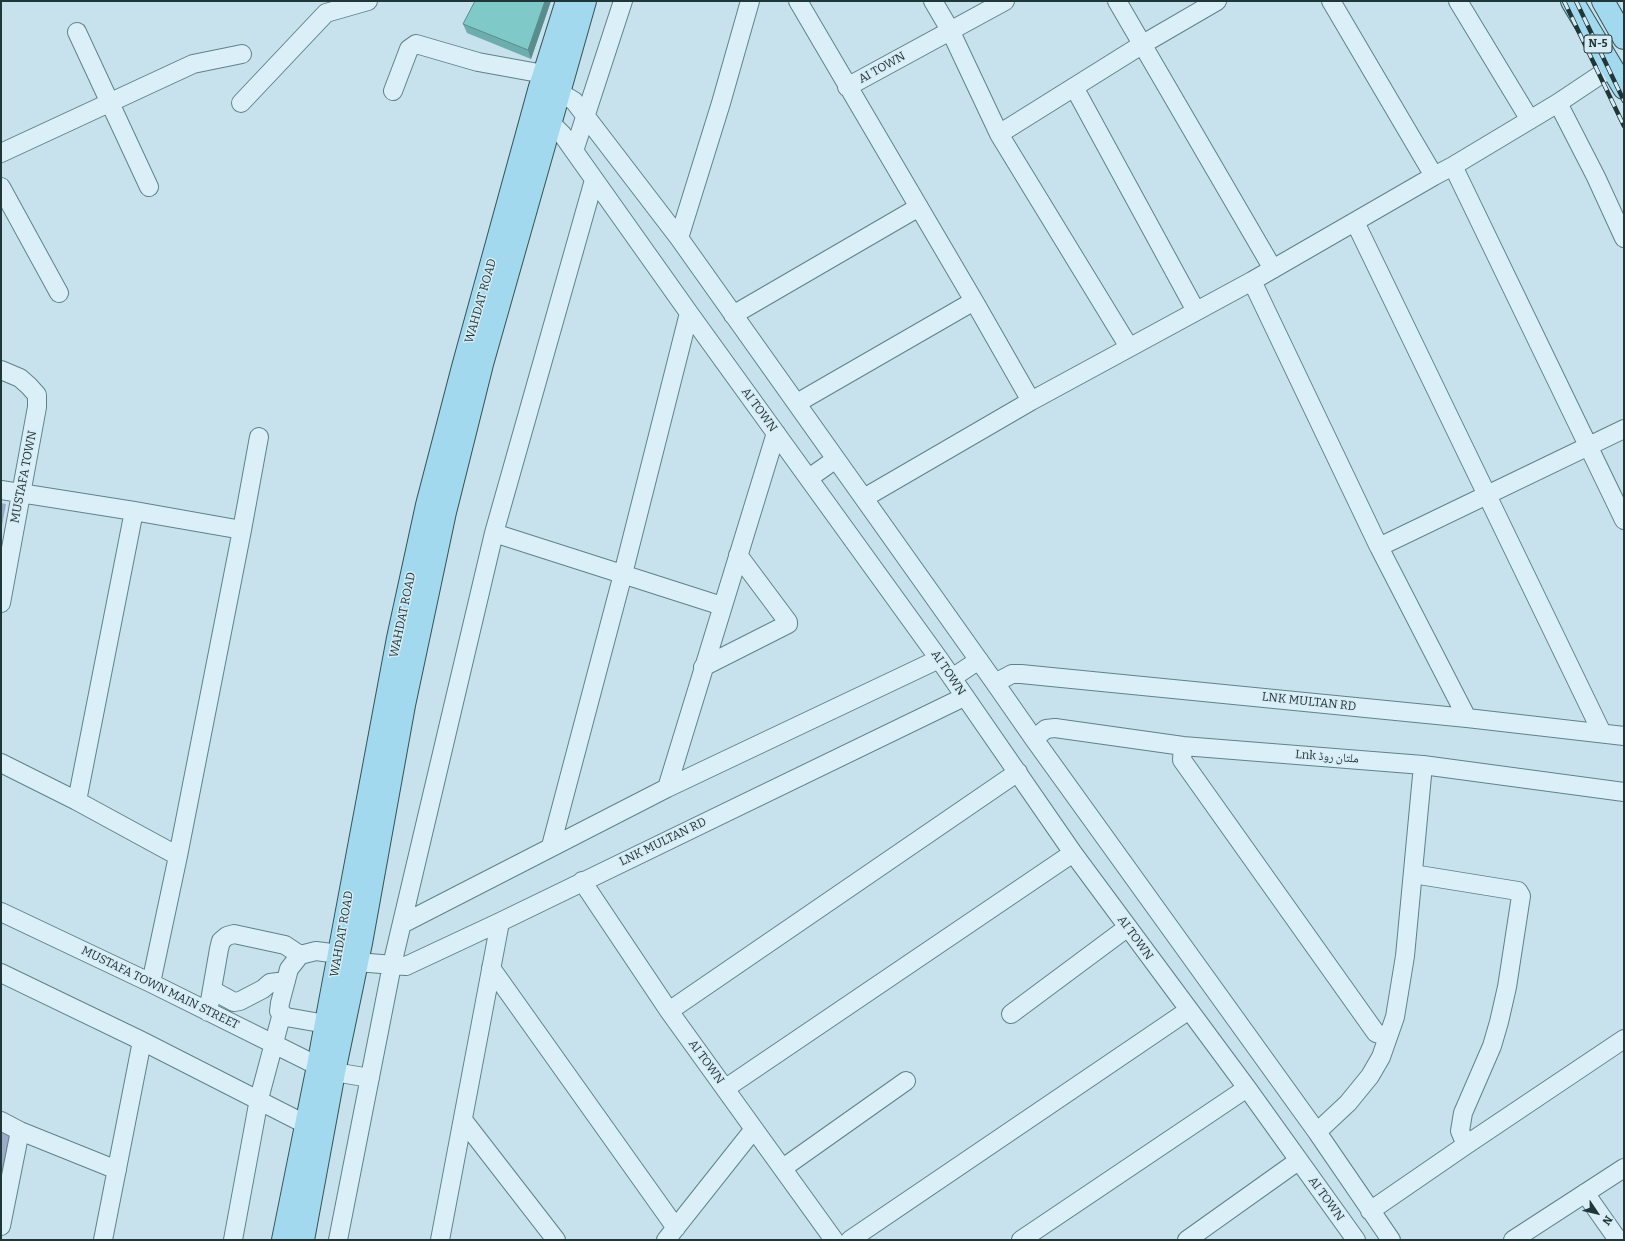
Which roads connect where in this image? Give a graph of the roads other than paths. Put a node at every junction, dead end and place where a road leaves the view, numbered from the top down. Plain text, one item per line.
1 (368, 1) edge
2 (567, 1) edge
3 (585, 1) edge
4 (622, 1) edge
5 (750, 1) edge
6 (798, 1) edge
7 (933, 1) edge
8 (1005, 1) edge
9 (1117, 1) edge
10 (1217, 1) edge
11 (1331, 1) edge
12 (1458, 1) edge
13 (1572, 1) edge
14 (1603, 1) edge
15 (325, 7) edge
16 (950, 30) junction
17 (77, 32) dead end
18 (1624, 38) edge
19 (1143, 44) junction
20 (242, 54) dead end
21 (1612, 67) junction
22 (548, 85) junction
23 (847, 87) junction
24 (1074, 87) junction
25 (1624, 88) edge
26 (393, 91) dead end
27 (109, 103) junction
28 (241, 103) dead end
29 (1558, 103) junction
30 (586, 117) junction
31 (1530, 120) junction
32 (541, 122) junction
33 (999, 134) junction
34 (574, 151) junction
35 (1, 153) edge
36 (1453, 166) junction
37 (1434, 176) junction
38 (594, 180) junction
39 (1, 187) edge
40 (149, 187) dead end
41 (918, 207) junction
42 (1355, 222) junction
43 (679, 238) junction
44 (1624, 238) edge
45 (1273, 269) junction
46 (1252, 281) junction
47 (59, 293) dead end
48 (974, 300) junction
49 (1196, 311) junction
50 (689, 313) junction
51 (733, 314) junction
52 (1129, 347) junction
53 (1, 370) edge
54 (1031, 401) junction
55 (797, 403) junction
56 (1624, 429) edge
57 (776, 433) junction
58 (259, 437) dead end
59 (1589, 447) junction
60 (836, 459) junction
61 (809, 478) junction
62 (1, 490) edge
63 (21, 493) junction
64 (1488, 495) junction
65 (864, 498) junction
66 (134, 511) junction
67 (1624, 520) edge
68 (242, 530) junction
69 (494, 533) junction
70 (1379, 547) junction
71 (738, 555) junction
72 (623, 574) junction
73 (1, 603) edge
74 (722, 606) junction
75 (939, 659) junction
76 (979, 660) junction
77 (703, 667) junction
78 (952, 678) junction
79 (995, 683) junction
80 (964, 697) junction
81 (1467, 718) junction
82 (1602, 733) junction
83 (1624, 736) edge
84 (1034, 739) junction
85 (1183, 746) junction
86 (1, 763) edge
87 (1423, 765) junction
88 (1018, 772) junction
89 (667, 788) junction
90 (1624, 792) edge
91 (77, 801) junction
92 (551, 846) junction
93 (1073, 853) junction
94 (178, 856) junction
95 (1413, 874) junction
96 (582, 881) junction
97 (1, 912) edge
98 (500, 922) junction
99 (402, 924) junction
100 (1128, 927) junction
101 (300, 955) junction
102 (348, 958) junction
103 (392, 965) junction
104 (491, 968) junction
105 (1, 973) edge
106 (286, 980) junction
107 (151, 983) junction
108 (212, 990) junction
109 (1189, 1010) junction
110 (669, 1011) junction
111 (208, 1012) junction
112 (282, 1013) junction
113 (1010, 1014) dead end
114 (326, 1024) junction
115 (1388, 1038) junction
116 (1624, 1039) edge
117 (142, 1041) junction
118 (273, 1044) junction
119 (326, 1069) junction
120 (370, 1078) junction
121 (906, 1081) dead end
122 (726, 1088) junction
123 (1247, 1088) junction
124 (259, 1099) junction
125 (462, 1120) junction
126 (1, 1121) edge
127 (315, 1127) junction
128 (754, 1129) junction
129 (20, 1131) junction
130 (1317, 1132) junction
131 (1466, 1145) junction
132 (1298, 1161) junction
133 (783, 1168) junction
134 (1624, 1168) edge
135 (117, 1170) junction
136 (1585, 1193) junction
137 (1370, 1211) junction
138 (1, 1226) edge
139 (1385, 1233) edge
140 (671, 1234) edge
141 (103, 1240) edge
142 (233, 1240) edge
143 (283, 1240) edge
144 (303, 1240) edge
145 (338, 1240) edge
146 (440, 1240) edge
147 (556, 1240) edge
148 (834, 1240) edge
149 (850, 1240) edge
150 (1021, 1240) edge
151 (1187, 1240) edge
152 (1356, 1240) edge
153 (1363, 1240) edge
154 (1513, 1240) edge
155 (1618, 1240) edge

1 - 15 street
2 - 22 main road, WAHDAT ROAD
3 - 22 main road, WAHDAT ROAD
4 - 30 street
5 - 43 street
6 - 23 street
7 - 16 street
8 - 16 street, AI TOWN
9 - 19 street
10 - 19 street
11 - 37 street
12 - 31 street
13 - 21 main road, N-5
14 - 18 main road, N-5
15 - 28 street
16 - 23 street, AI TOWN
16 - 33 street
17 - 27 street
19 - 24 street
19 - 45 street
20 - 27 street
21 - 25 main road, N-5
21 - 29 street
22 - 26 street
22 - 30 street
22 - 32 main road, WAHDAT ROAD
23 - 41 street, AI TOWN
24 - 33 street
24 - 49 street
27 - 35 street
27 - 40 street
29 - 31 street
29 - 44 street
30 - 34 street
30 - 43 street
31 - 36 street
32 - 34 street, AI TOWN
32 - 102 main road, WAHDAT ROAD
33 - 52 street
34 - 38 street, AI TOWN
36 - 37 street
36 - 59 street
37 - 42 street
38 - 50 street, AI TOWN
38 - 69 street
39 - 47 street
41 - 48 street, AI TOWN
41 - 51 street
42 - 45 street
42 - 64 street
43 - 51 street
45 - 46 street
46 - 49 street
46 - 70 street
48 - 54 street, AI TOWN
48 - 55 street
49 - 52 street
50 - 57 street, AI TOWN
50 - 72 street
51 - 55 street
52 - 54 street
53 - 63 street, MUSTAFA TOWN
54 - 65 street
55 - 60 street
56 - 59 street
57 - 61 street, AI TOWN
57 - 71 street
58 - 68 street
59 - 64 street
59 - 67 street
60 - 61 street
60 - 65 street
61 - 75 street, AI TOWN
62 - 63 street
63 - 66 street
63 - 73 street, MUSTAFA TOWN
64 - 70 street
64 - 82 street
65 - 76 street
66 - 68 street
66 - 91 street
68 - 94 street
69 - 72 street
69 - 99 street
70 - 81 street
71 - 74 street
71 - 77 street
72 - 74 street
72 - 92 street
74 - 77 street
75 - 78 street, AI TOWN
75 - 89 street
76 - 78 street
76 - 79 street
77 - 89 street
78 - 80 street, AI TOWN
79 - 81 street, LNK MULTAN RD
79 - 84 street
80 - 88 street, AI TOWN
80 - 96 street, LNK MULTAN RD
81 - 82 street, LNK MULTAN RD
82 - 83 street, LNK MULTAN RD
84 - 85 street, Lnk ملتان روڈ
84 - 130 street
85 - 87 street, Lnk ملتان روڈ
85 - 115 street
86 - 91 street
87 - 90 street, Lnk ملتان روڈ
87 - 95 street
88 - 93 street, AI TOWN
88 - 110 street
89 - 92 street
91 - 94 street
92 - 99 street
93 - 100 street, AI TOWN
93 - 122 street
94 - 107 street
95 - 115 street
95 - 131 street
96 - 98 street, LNK MULTAN RD
96 - 110 street, AI TOWN
97 - 107 street, MUSTAFA TOWN MAIN STREET
98 - 103 street, LNK MULTAN RD
98 - 104 street
99 - 103 street
100 - 109 street, AI TOWN
100 - 113 street
101 - 102 street, LNK MULTAN RD
101 - 106 street
101 - 108 street
102 - 103 street, LNK MULTAN RD
102 - 114 main road, WAHDAT ROAD
102 - 119 main road, WAHDAT ROAD
103 - 120 street
104 - 125 street
104 - 140 street
105 - 117 street
106 - 108 street
106 - 112 street
107 - 111 street, MUSTAFA TOWN MAIN STREET
108 - 111 street
109 - 123 street, AI TOWN
109 - 149 street
110 - 122 street, AI TOWN
111 - 118 street, MUSTAFA TOWN MAIN STREET
112 - 114 street
112 - 118 street
114 - 119 main road, WAHDAT ROAD
115 - 130 street
116 - 131 street
117 - 124 street
117 - 135 street
118 - 119 street, MUSTAFA TOWN MAIN STREET
118 - 124 street
119 - 120 street, MUSTAFA TOWN MAIN STREET
119 - 127 main road, WAHDAT ROAD
120 - 145 street
121 - 133 street
122 - 128 street, AI TOWN
123 - 132 street, AI TOWN
123 - 150 street
124 - 127 street
124 - 142 street
125 - 146 street
125 - 147 street
126 - 129 street
127 - 143 main road, WAHDAT ROAD
127 - 144 main road, WAHDAT ROAD
128 - 133 street, AI TOWN
128 - 140 street
129 - 135 street
129 - 138 street
130 - 137 street
131 - 137 street
132 - 151 street
132 - 152 street, AI TOWN
133 - 148 street, AI TOWN
134 - 136 street
135 - 141 street
136 - 154 street
136 - 155 street
137 - 139 street
139 - 153 street

